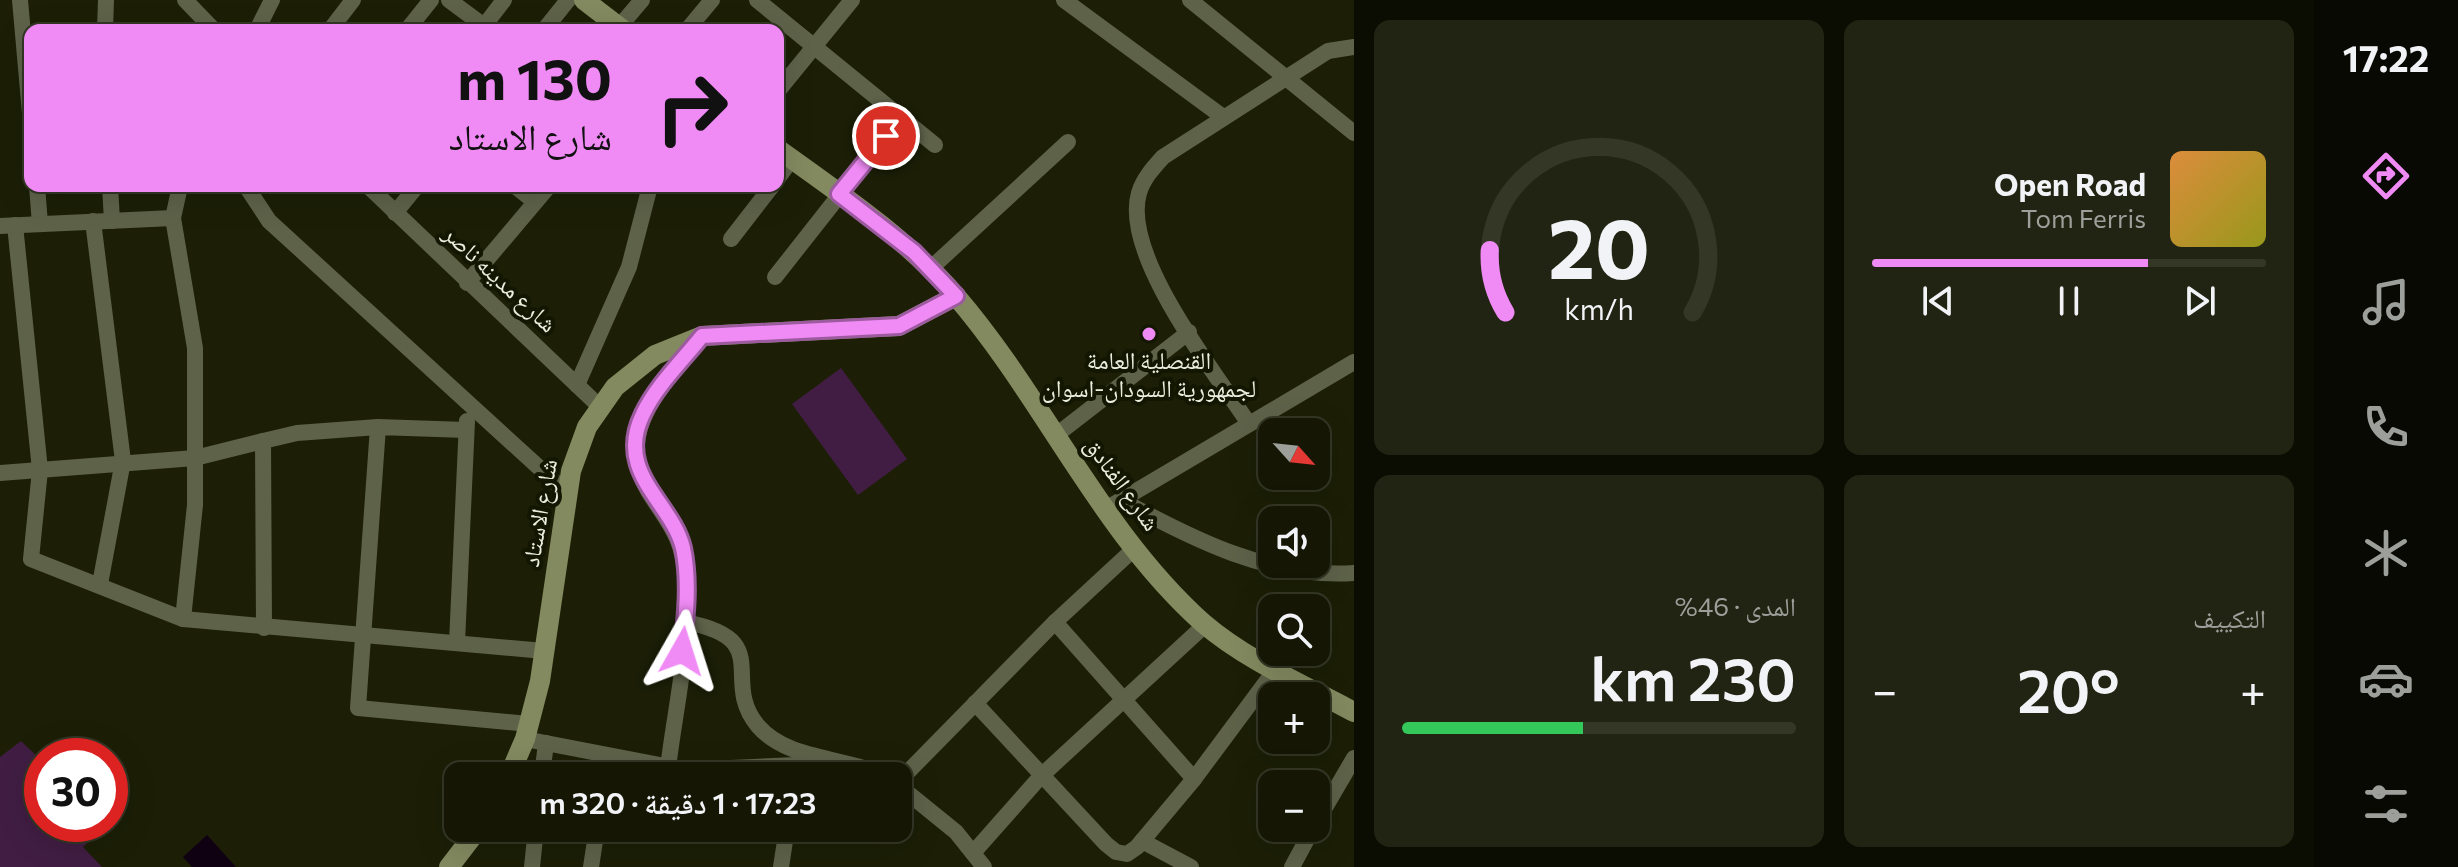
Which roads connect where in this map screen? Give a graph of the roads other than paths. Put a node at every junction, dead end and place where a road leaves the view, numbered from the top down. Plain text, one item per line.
1 (20, 0) edge
2 (106, 0) edge
3 (185, 0) edge
4 (272, 0) edge
5 (353, 0) edge
6 (449, 0) edge
7 (504, 0) edge
8 (568, 0) edge
9 (584, 0) edge
10 (642, 0) edge
11 (712, 0) edge
12 (757, 0) edge
13 (852, 0) edge
14 (1064, 0) edge
15 (1190, 0) edge
16 (429, 1) edge
17 (105, 24) edge
18 (208, 24) edge
19 (260, 24) edge
20 (335, 24) edge
21 (412, 24) edge
22 (477, 24) edge
23 (485, 24) edge
24 (549, 24) edge
25 (615, 24) edge
26 (625, 24) edge
27 (692, 24) edge
28 (24, 36) edge
29 (814, 47) junction
30 (1354, 47) edge
31 (1287, 76) junction
32 (784, 84) edge
33 (901, 117) junction
34 (1223, 117) junction
35 (1354, 133) edge
36 (1068, 142) dead end
37 (935, 145) dead end
38 (785, 154) edge
39 (37, 192) edge
40 (110, 192) edge
41 (179, 192) edge
42 (250, 192) edge
43 (374, 192) edge
44 (412, 192) edge
45 (522, 192) edge
46 (544, 192) edge
47 (648, 192) edge
48 (767, 192) edge
49 (839, 194) junction
50 (535, 202) junction
51 (395, 213) junction
52 (173, 218) junction
53 (93, 221) junction
54 (112, 221) junction
55 (40, 224) junction
56 (8, 226) edge
57 (731, 239) dead end
58 (930, 269) junction
59 (775, 277) dead end
60 (467, 283) junction
61 (956, 296) junction
62 (1189, 332) junction
63 (702, 336) junction
64 (1354, 362) edge
65 (577, 385) junction
66 (469, 404) junction
67 (599, 406) junction
68 (1249, 424) junction
69 (378, 427) junction
70 (466, 430) junction
71 (1055, 436) junction
72 (263, 441) junction
73 (195, 458) junction
74 (123, 461) junction
75 (40, 470) junction
76 (0, 473) edge
77 (568, 494) junction
78 (1114, 504) junction
79 (1135, 548) junction
80 (1354, 573) edge
81 (100, 584) junction
82 (183, 619) junction
83 (685, 622) junction
84 (1055, 622) junction
85 (1205, 625) junction
86 (264, 628) junction
87 (364, 636) junction
88 (457, 643) junction
89 (544, 651) junction
90 (1275, 670) junction
91 (1125, 701) junction
92 (975, 703) junction
93 (1354, 712) edge
94 (527, 732) junction
95 (546, 743) junction
96 (607, 756) junction
97 (1354, 758) edge
98 (515, 762) edge
99 (544, 762) edge
100 (606, 762) edge
101 (638, 762) edge
102 (669, 762) edge
103 (794, 762) edge
104 (912, 768) edge
105 (1041, 776) junction
106 (1194, 779) junction
107 (912, 795) edge
108 (1330, 800) edge
109 (1142, 841) junction
110 (468, 842) edge
111 (535, 842) edge
112 (595, 842) edge
113 (785, 842) edge
114 (1306, 842) edge
115 (973, 853) junction
116 (449, 867) edge
117 (532, 867) edge
118 (591, 867) edge
119 (781, 867) edge
120 (984, 867) edge
121 (1191, 867) edge
122 (1292, 867) edge

1 - 28 street
2 - 17 street
3 - 18 street
4 - 19 street
5 - 20 street
6 - 22 street
7 - 23 street
8 - 24 street
9 - 25 street
10 - 26 street
11 - 27 street
12 - 29 street
13 - 29 street
14 - 34 street
15 - 31 street
16 - 21 street
29 - 32 street
29 - 33 street
30 - 31 street
31 - 34 street
31 - 35 street
33 - 37 street
33 - 49 street
34 - 62 street
36 - 58 street
38 - 49 street, شارع الفنادق
39 - 55 street
40 - 54 street
41 - 52 street
42 - 66 street
43 - 51 street, شارع مدينه ناصر
44 - 51 street
45 - 50 street
46 - 50 street
47 - 65 street
48 - 57 street
49 - 58 street, شارع الفنادق
49 - 59 street
50 - 60 street
51 - 60 street, شارع مدينه ناصر
52 - 54 street
52 - 73 street
53 - 54 street
53 - 55 street
53 - 74 street
55 - 56 street
56 - 75 street
58 - 61 street, شارع الفنادق
60 - 65 street, شارع مدينه ناصر
61 - 63 street, شارع الاستاد
61 - 71 street, شارع الفنادق
62 - 68 street
62 - 71 street
63 - 67 street, شارع الاستاد
63 - 83 street
64 - 68 street
65 - 67 street, شارع مدينه ناصر
66 - 70 street
66 - 77 street
67 - 77 street, شارع الاستاد
68 - 78 street
69 - 70 street
69 - 72 street
69 - 87 street
70 - 88 street
71 - 78 street, شارع الفنادق
72 - 73 street
72 - 86 street
73 - 74 street
73 - 82 street
74 - 75 street
74 - 81 street
75 - 76 street
75 - 81 street
77 - 89 street, شارع الاستاد
78 - 79 street, شارع الفنادق
78 - 80 street
79 - 84 street
79 - 85 street, شارع الفنادق
81 - 82 street
82 - 86 street
83 - 102 street
83 - 103 street
84 - 91 street
84 - 92 street
85 - 90 street, شارع الفنادق
85 - 91 street
86 - 87 street
87 - 88 street
87 - 94 street
88 - 89 street
89 - 94 street, شارع الاستاد
90 - 93 street, شارع الفنادق
90 - 106 street
91 - 105 street
91 - 106 street
92 - 104 street
92 - 105 street
94 - 95 street
94 - 98 street, شارع الاستاد
95 - 96 street
95 - 99 street
96 - 100 street
96 - 101 street
97 - 108 street
105 - 109 street
105 - 115 street
106 - 109 street
107 - 115 street
109 - 121 street
110 - 116 street
111 - 117 street
112 - 118 street
113 - 119 street
114 - 122 street
115 - 120 street

